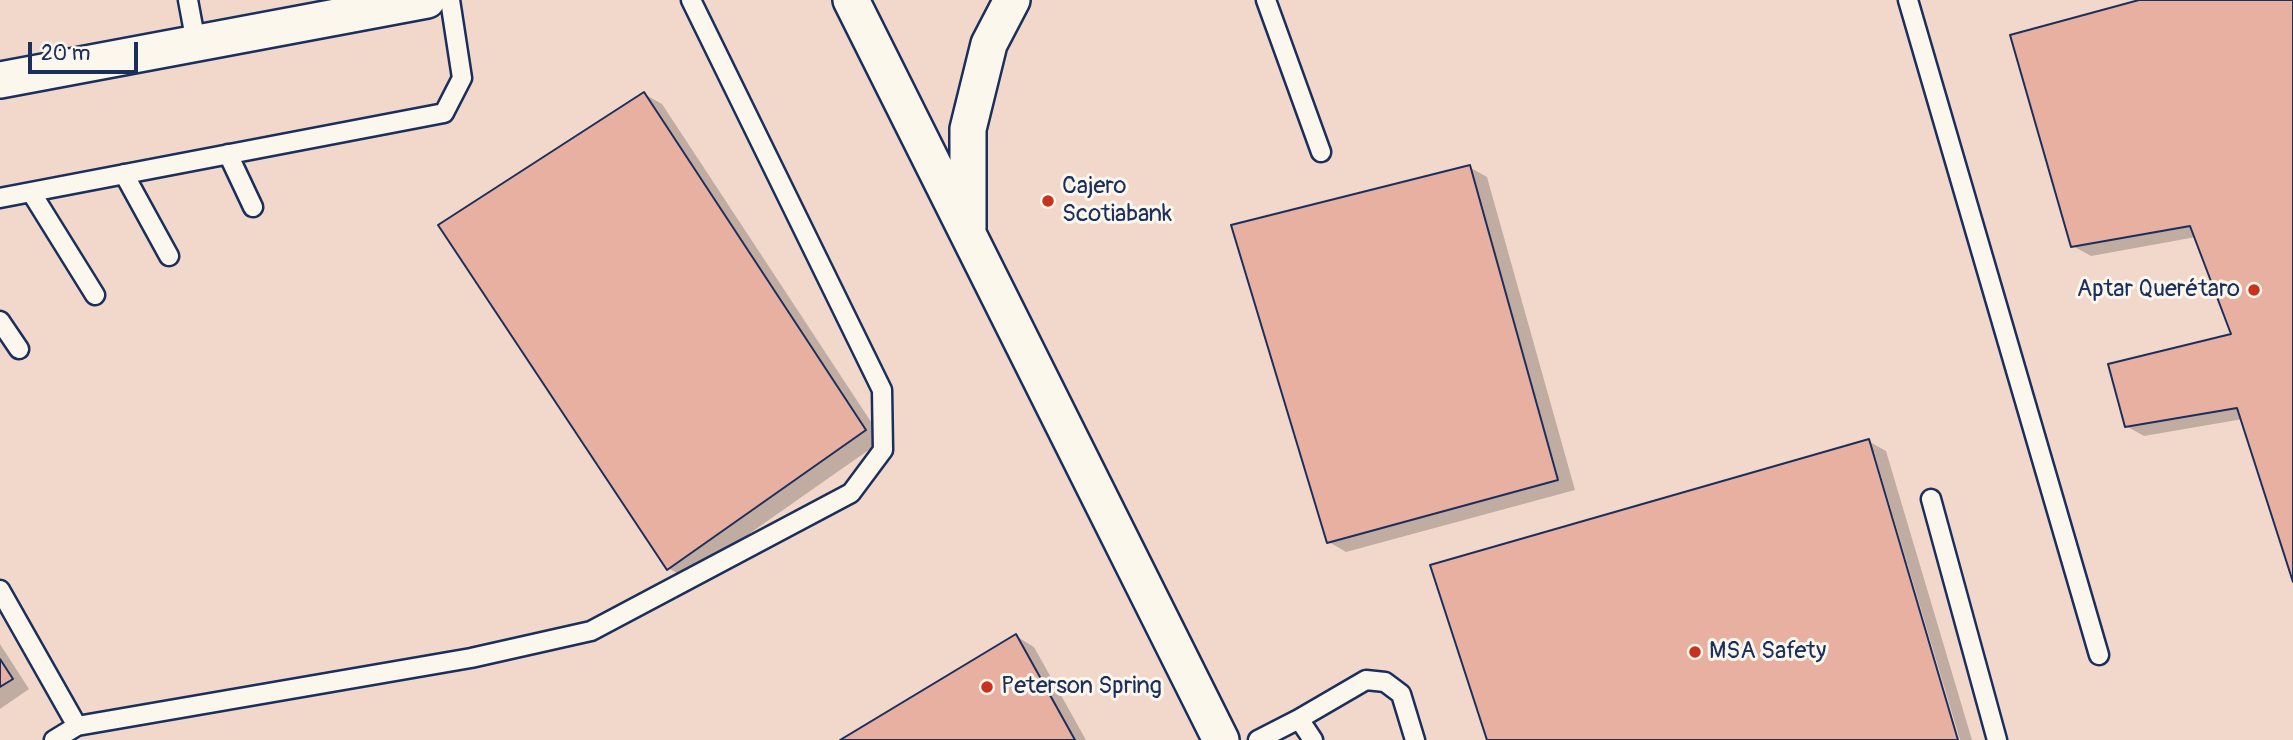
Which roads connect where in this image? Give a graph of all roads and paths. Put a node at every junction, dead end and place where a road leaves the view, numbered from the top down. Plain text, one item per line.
1 (188, 0) edge
2 (427, 0) edge
3 (450, 0) edge
4 (691, 0) edge
5 (851, 0) edge
6 (1012, 0) edge
7 (1266, 0) edge
8 (1908, 0) edge
9 (196, 43) junction
10 (0, 80) edge
11 (1321, 152) dead end
12 (228, 154) junction
13 (124, 174) junction
14 (31, 192) junction
15 (0, 198) edge
16 (253, 207) dead end
17 (968, 234) junction
18 (169, 256) dead end
19 (94, 295) dead end
20 (0, 321) edge
21 (19, 349) dead end
22 (1931, 499) dead end
23 (0, 590) edge
24 (2099, 655) dead end
25 (1299, 719) junction
26 (77, 726) junction
27 (54, 740) edge
28 (1221, 740) edge
29 (1258, 740) edge
30 (1313, 740) edge
31 (1415, 740) edge
32 (1997, 740) edge

1 - 9 lane
2 - 9 street
3 - 12 lane
4 - 26 lane
5 - 17 street
6 - 17 street
7 - 11 lane
8 - 24 lane
9 - 10 street
12 - 13 lane
12 - 16 lane
13 - 14 lane
13 - 18 lane
14 - 15 lane
14 - 19 lane
17 - 28 street
20 - 21 lane
22 - 32 lane
23 - 26 lane
25 - 29 lane
25 - 30 lane
25 - 31 lane
26 - 27 lane

